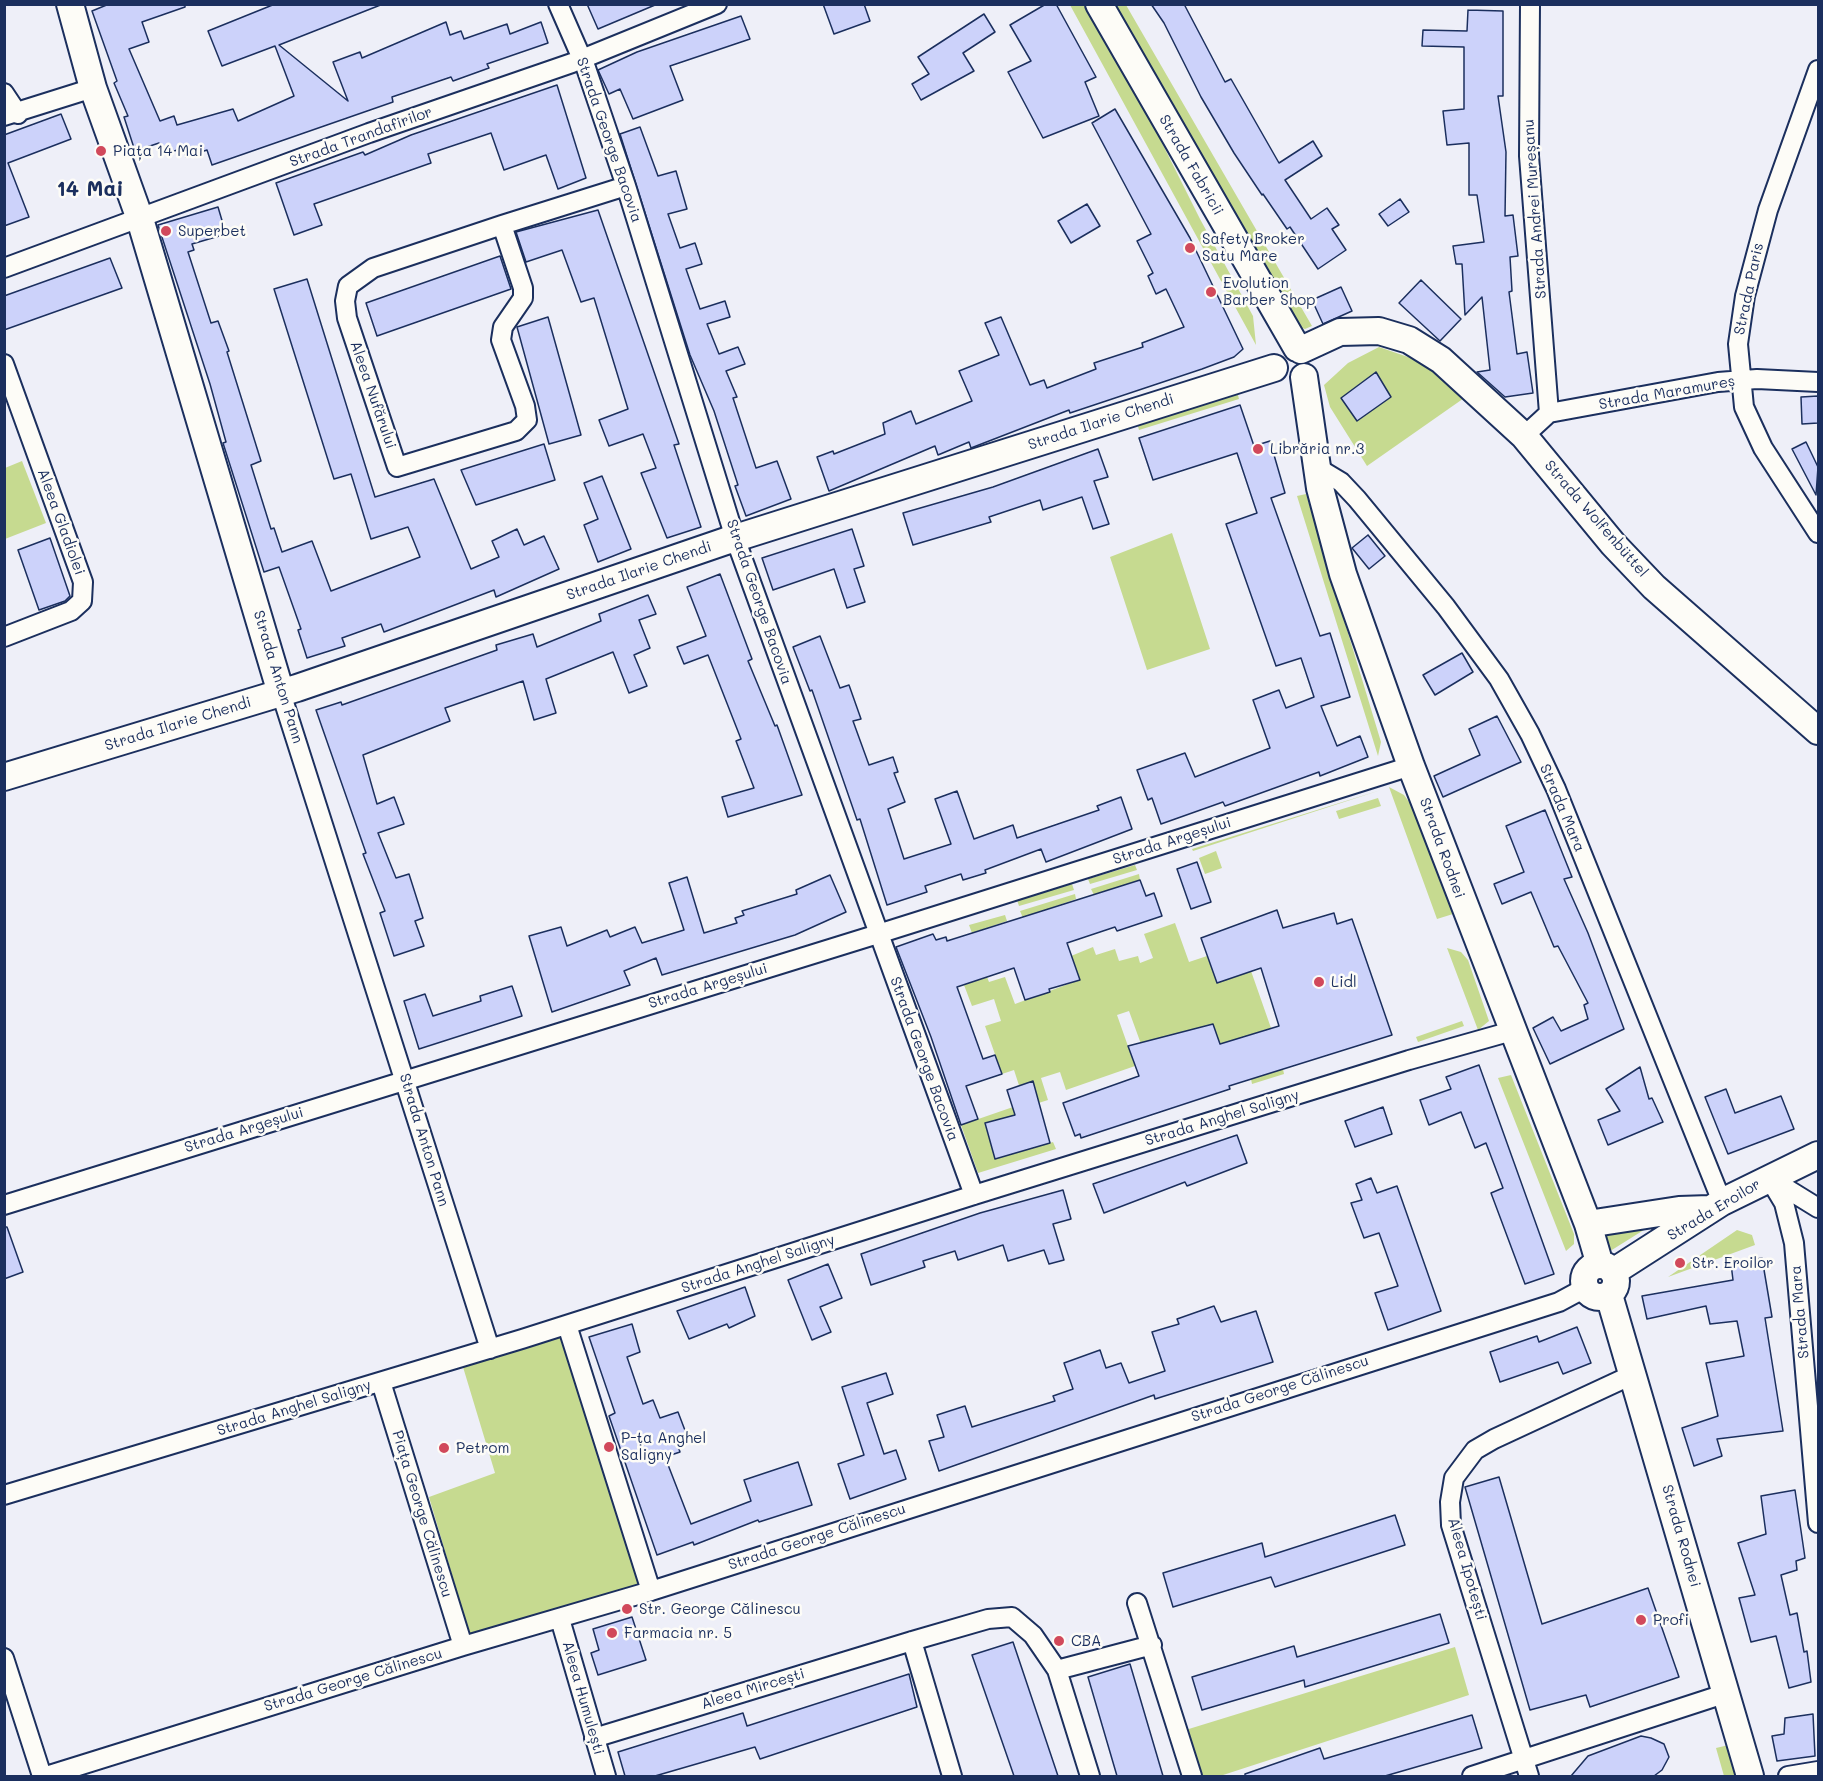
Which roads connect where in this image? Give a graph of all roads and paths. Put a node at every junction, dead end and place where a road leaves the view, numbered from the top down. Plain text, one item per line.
1 (70, 4) edge
2 (558, 4) edge
3 (717, 4) edge
4 (1099, 4) edge
5 (1530, 4) edge
6 (582, 58) junction
7 (1818, 70) edge
8 (93, 88) junction
9 (4, 93) edge
10 (11, 115) edge
11 (626, 186) junction
12 (140, 219) junction
13 (502, 225) junction
14 (4, 268) edge
15 (4, 363) edge
16 (1294, 363) junction
17 (1740, 380) junction
18 (1818, 382) edge
19 (1549, 413) junction
20 (1524, 436) junction
21 (1316, 467) junction
22 (1818, 533) edge
23 (735, 538) junction
24 (4, 637) edge
25 (281, 693) junction
26 (1818, 730) edge
27 (1411, 766) junction
28 (4, 777) edge
29 (878, 934) junction
30 (1512, 1031) junction
31 (405, 1079) junction
32 (1818, 1155) edge
33 (1769, 1178) junction
34 (974, 1196) junction
35 (4, 1205) edge
36 (1716, 1206) junction
37 (1818, 1208) edge
38 (1588, 1224) junction
39 (1602, 1280) junction
40 (567, 1325) junction
41 (490, 1348) junction
42 (1634, 1374) junction
43 (381, 1382) junction
44 (4, 1495) edge
45 (1818, 1523) edge
46 (651, 1591) junction
47 (1137, 1603) dead end
48 (560, 1619) junction
49 (912, 1641) junction
50 (1152, 1645) junction
51 (463, 1646) junction
52 (4, 1658) edge
53 (1057, 1670) junction
54 (1727, 1693) junction
55 (594, 1738) junction
56 (1523, 1758) junction
57 (1818, 1771) edge
58 (44, 1776) edge
59 (606, 1776) edge
60 (952, 1776) edge
61 (1090, 1776) edge
62 (1192, 1776) edge
63 (1472, 1776) edge
64 (1528, 1776) edge
65 (1750, 1776) edge
66 (1788, 1776) edge

1 - 8 main road, Strada Anton Pann
2 - 6 street, Strada George Bacovia
3 - 6 street, Strada Trandafirilor
4 - 16 main road, Strada Fabricii
5 - 19 street, Strada Andrei Mureșanu
6 - 11 street, Strada George Bacovia
6 - 12 street, Strada Trandafirilor
7 - 17 street, Strada Paris
8 - 10 street
8 - 12 main road, Strada Anton Pann
9 - 10 street
11 - 13 street, Aleea Nufărului
11 - 23 street, Strada George Bacovia
12 - 14 street, Strada Trandafirilor
12 - 25 main road, Strada Anton Pann
13 - 13 street, Aleea Nufărului
15 - 24 street, Aleea Gladiolei
16 - 20 main road, Strada Wolfenbüttel
16 - 21 main road, Strada Rodnei
16 - 23 main road, Strada Ilarie Chendi
17 - 18 street, Strada Maramureș
17 - 19 street, Strada Maramureș
17 - 22 street, Strada Paris
19 - 20 street
20 - 26 main road, Strada Wolfenbüttel
21 - 27 main road, Strada Rodnei
21 - 36 street, Strada Mara
23 - 25 main road, Strada Ilarie Chendi
23 - 29 street, Strada George Bacovia
25 - 28 main road, Strada Ilarie Chendi
25 - 31 street, Strada Anton Pann
27 - 29 street, Strada Argeșului
27 - 30 main road, Strada Rodnei
29 - 31 street, Strada Argeșului
29 - 34 street, Strada George Bacovia
30 - 34 street, Strada Anghel Saligny
30 - 38 main road, Strada Rodnei
31 - 35 street, Strada Argeșului
31 - 41 street, Strada Anton Pann
32 - 33 main road, Strada Eroilor
33 - 36 main road, Strada Eroilor
33 - 37 street
33 - 45 street, Strada Mara
34 - 40 street, Strada Anghel Saligny
36 - 38 main road
36 - 39 main road, Strada Eroilor
38 - 39 main road, Strada Rodnei
39 - 42 main road, Strada Rodnei
39 - 46 street, Strada George Călinescu
40 - 41 street, Strada Anghel Saligny
40 - 46 street
41 - 43 street, Strada Anghel Saligny
42 - 54 main road, Strada Rodnei
42 - 56 street, Aleea Ipotești
43 - 44 street, Strada Anghel Saligny
43 - 51 street, Piața George Călinescu
46 - 48 street, Strada George Călinescu
47 - 50 street
48 - 51 street, Strada George Călinescu
48 - 55 street, Aleea Humulești
49 - 53 street, Aleea Mircești
49 - 55 street, Aleea Mircești
49 - 60 street
50 - 53 street
50 - 62 street
51 - 58 street, Strada George Călinescu
52 - 58 street
53 - 61 street, Aleea Mircești
54 - 56 street
54 - 65 main road, Strada Rodnei
55 - 59 street, Aleea Humulești
56 - 63 street
56 - 64 street, Aleea Ipotești
57 - 66 street

